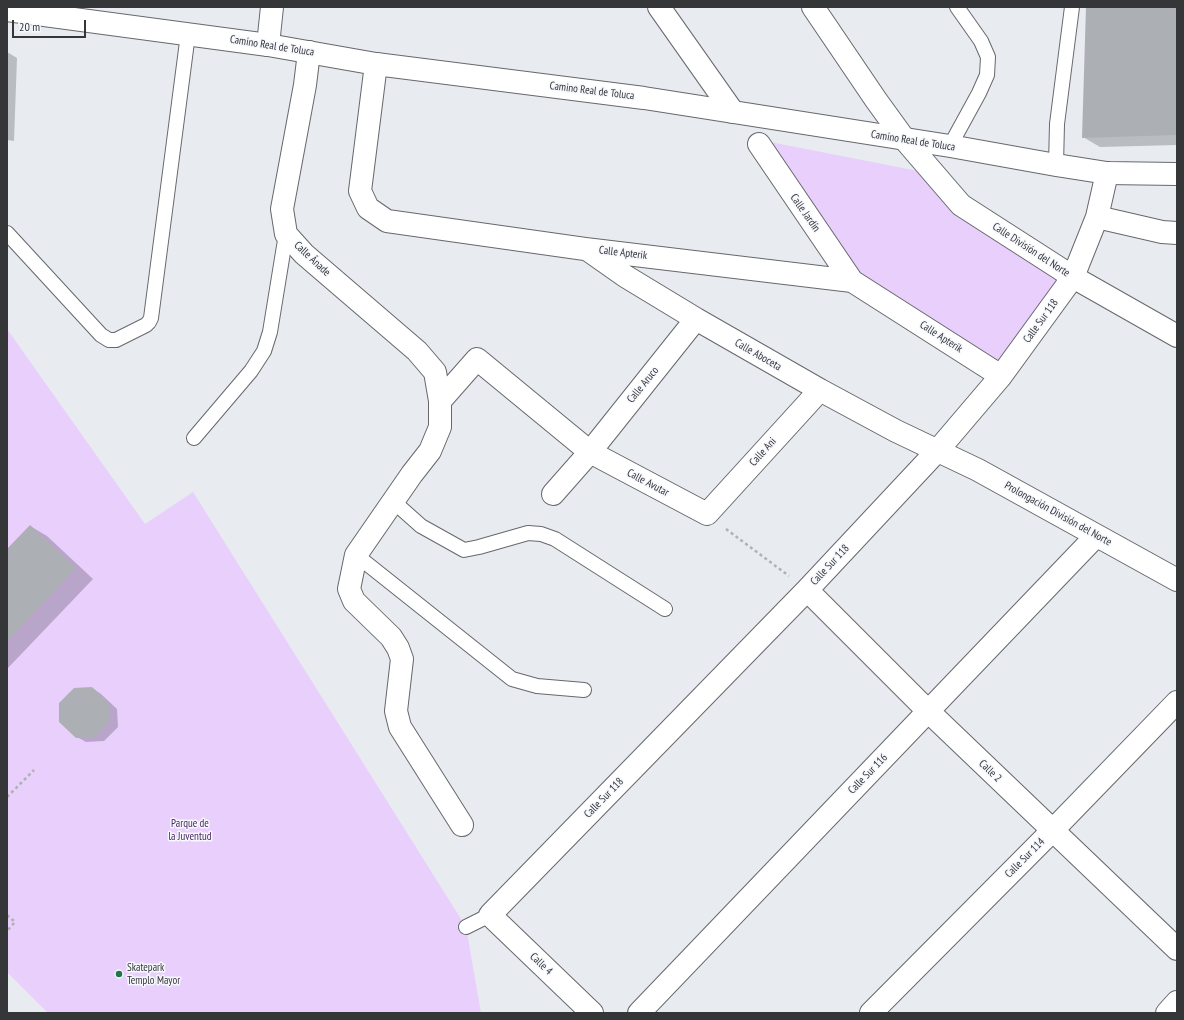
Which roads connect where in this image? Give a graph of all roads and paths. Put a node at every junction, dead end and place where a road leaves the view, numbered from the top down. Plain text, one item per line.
1 (272, 7) edge
2 (659, 7) edge
3 (813, 7) edge
4 (957, 7) edge
5 (1072, 7) edge
6 (7, 10) edge
7 (94, 14) edge
8 (188, 34) junction
9 (268, 44) junction
10 (309, 52) junction
11 (376, 64) junction
12 (733, 112) junction
13 (905, 140) junction
14 (759, 144) dead end
15 (950, 146) junction
16 (1056, 165) junction
17 (1107, 173) junction
18 (1177, 174) edge
19 (1097, 217) junction
20 (7, 233) edge
21 (1177, 233) edge
22 (286, 234) junction
23 (585, 248) junction
24 (1073, 277) junction
25 (852, 281) junction
26 (696, 319) junction
27 (1177, 336) edge
28 (1001, 376) junction
29 (820, 390) junction
30 (440, 401) junction
31 (194, 438) dead end
32 (938, 450) junction
33 (590, 452) junction
34 (553, 494) dead end
35 (394, 502) junction
36 (706, 514) junction
37 (1096, 536) junction
38 (356, 555) junction
39 (1177, 580) edge
40 (799, 584) junction
41 (665, 609) dead end
42 (584, 690) dead end
43 (1177, 702) edge
44 (928, 711) junction
45 (34, 770) dead end
46 (7, 797) edge
47 (462, 825) dead end
48 (1052, 830) junction
49 (7, 915) edge
50 (490, 915) junction
51 (466, 927) dead end
52 (7, 931) edge
53 (1177, 949) edge
54 (1177, 1002) edge
55 (592, 1013) edge
56 (640, 1013) edge
57 (871, 1013) edge
58 (1167, 1013) edge

1 - 9 street
2 - 12 street
3 - 13 street
4 - 15 lane
5 - 16 lane
6 - 7 street, Camino Real de Toluca
7 - 8 street, Camino Real de Toluca
8 - 9 street, Camino Real de Toluca
8 - 20 lane
9 - 10 street, Camino Real de Toluca
10 - 11 street, Camino Real de Toluca
10 - 22 street, Calle Ánade
11 - 12 street, Camino Real de Toluca
11 - 23 street, Calle Apterik
12 - 13 street, Camino Real de Toluca
13 - 15 street, Camino Real de Toluca
13 - 24 street, Calle División del Norte
14 - 25 street, Calle Jardín
15 - 16 street, Camino Real de Toluca
16 - 17 street, Camino Real de Toluca
17 - 18 street, Camino Real de Toluca
17 - 19 street, Calle Sur 118
19 - 21 street
19 - 24 street, Calle Sur 118
22 - 30 street, Calle Ánade
22 - 31 lane
23 - 25 street, Calle Apterik
23 - 26 street, Calle Aboceta
24 - 27 street, Calle División del Norte
24 - 28 street, Calle Sur 118
25 - 28 street, Calle Apterik
26 - 29 street, Calle Aboceta
26 - 33 street, Calle Aruco
28 - 32 street, Calle Sur 118
29 - 32 street, Calle Aboceta
29 - 36 street, Calle Ani
30 - 33 street
30 - 35 street, Calle Ánade
32 - 37 street, Prolongación División del Norte
32 - 40 street, Calle Sur 118
33 - 34 street, Calle Aruco
33 - 36 street, Calle Avutar
35 - 38 street, Calle Ánade
35 - 41 lane
36 - 40 path
37 - 39 street, Prolongación División del Norte
37 - 44 street, Calle Sur 116
38 - 42 lane
38 - 47 street
40 - 44 street, Calle 2
40 - 50 street, Calle Sur 118
43 - 48 street, Calle Sur 114
44 - 48 street, Calle 2
44 - 56 street, Calle Sur 116
45 - 46 path
48 - 53 street, Calle 2
48 - 57 street, Calle Sur 114
49 - 52 path
50 - 51 lane
50 - 55 street, Calle 4
54 - 58 street

